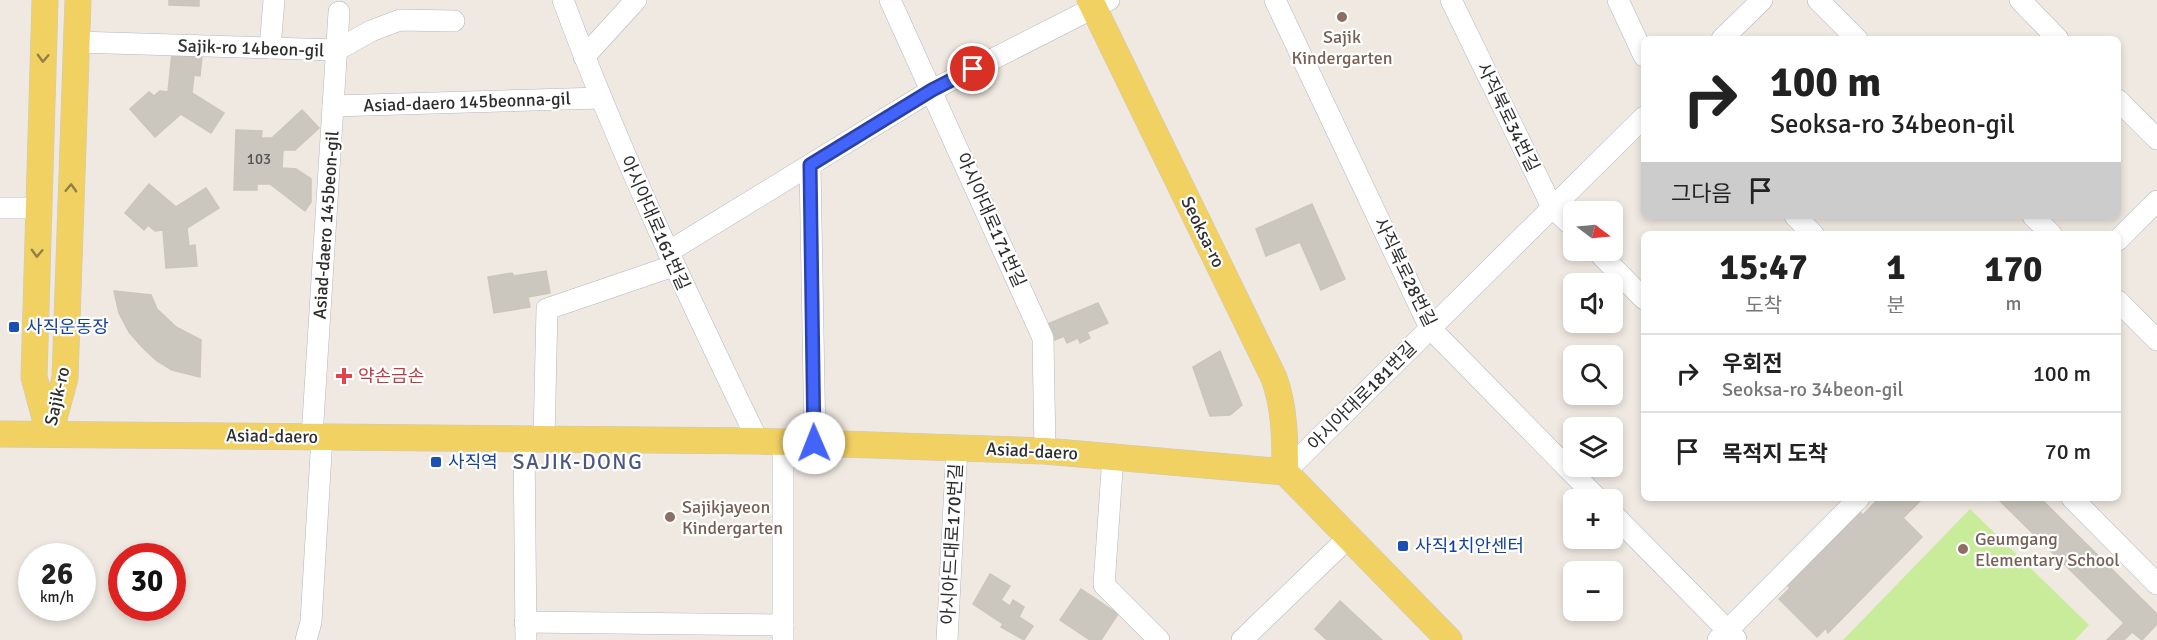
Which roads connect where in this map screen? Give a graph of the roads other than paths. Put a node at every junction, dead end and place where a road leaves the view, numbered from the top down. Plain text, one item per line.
1 (45, 0) edge
2 (78, 0) edge
3 (274, 0) edge
4 (562, 0) edge
5 (636, 0) edge
6 (890, 0) edge
7 (1275, 0) edge
8 (1451, 0) edge
9 (1618, 0) edge
10 (1762, 0) edge
11 (1818, 0) edge
12 (2020, 0) edge
13 (1097, 2) edge
14 (339, 12) dead end
15 (454, 21) dead end
16 (1725, 36) edge
17 (1854, 36) edge
18 (2055, 36) edge
19 (77, 42) junction
20 (270, 48) junction
21 (337, 50) junction
22 (1641, 50) edge
23 (584, 57) junction
24 (932, 90) junction
25 (600, 98) junction
26 (2121, 103) edge
27 (333, 106) junction
28 (1641, 120) edge
29 (2157, 139) edge
30 (810, 165) junction
31 (2157, 201) edge
32 (1552, 207) junction
33 (0, 208) edge
34 (39, 208) junction
35 (1563, 218) edge
36 (1798, 219) edge
37 (2036, 219) edge
38 (1810, 231) edge
39 (2048, 231) edge
40 (2121, 237) edge
41 (670, 259) junction
42 (1607, 261) edge
43 (1641, 296) edge
44 (2121, 304) edge
45 (1430, 328) junction
46 (2157, 340) edge
47 (0, 434) edge
48 (50, 434) junction
49 (317, 437) junction
50 (534, 439) junction
51 (770, 442) junction
52 (814, 443) junction
53 (957, 447) junction
54 (1045, 451) junction
55 (1113, 456) junction
56 (1285, 472) junction
57 (1588, 489) edge
58 (1851, 501) edge
59 (2075, 501) edge
60 (1623, 525) edge
61 (1349, 537) junction
62 (2157, 584) edge
63 (526, 631) edge
64 (734, 632) edge
65 (783, 632) edge
66 (1728, 637) edge
67 (306, 640) edge
68 (947, 640) edge
69 (1159, 640) edge
70 (1242, 640) edge
71 (1449, 640) edge

1 -> 34 main road, Sajik-ro
2 - 19 main road, Sajik-ro
3 - 20 street
4 - 23 street, 아시아대로161번길
5 - 23 street
6 - 24 street, 아시아대로171번길
7 - 45 street, 사직북로28번길
8 - 32 street, 사직북로34번길
9 - 22 street
10 - 16 street
11 - 17 street
12 - 18 street
13 - 24 street
13 - 56 main road, Seoksa-ro
14 - 21 street, Asiad-daero 145beon-gil
15 - 21 street, Sajik-ro 14beon-gil
19 - 20 street, Sajik-ro 14beon-gil
48 -> 19 main road, Sajik-ro
20 - 21 street, Sajik-ro 14beon-gil
21 - 27 street, Asiad-daero 145beon-gil
23 - 25 street, 아시아대로161번길
24 - 30 street
24 - 54 street, 아시아대로171번길
25 - 27 street, Asiad-daero 145beonna-gil
25 - 41 street, 아시아대로161번길
26 - 29 street
27 - 49 street, Asiad-daero 145beon-gil
28 - 32 street, 아시아대로181번길
30 - 41 street
30 - 52 street
31 - 40 street
32 - 35 street, 사직북로34번길
32 - 45 street, 아시아대로181번길
33 - 34 street
34 -> 48 main road, Sajik-ro
36 - 38 street
37 - 39 street
41 - 50 street
41 - 51 street, 아시아대로161번길
42 - 43 street
44 - 46 street
45 - 56 street, 아시아대로181번길
45 - 57 street, 사직북로28번길
47 - 48 main road, Asiad-daero
48 - 49 main road, Asiad-daero
49 - 50 main road, Asiad-daero
49 - 67 street, Asiad-daero 145beon-gil
50 - 51 main road, Asiad-daero
50 - 63 street
51 - 52 main road, Asiad-daero
51 - 65 street
52 - 53 main road, Asiad-daero
53 - 54 main road, Asiad-daero
53 - 68 street, 아시아드대로170번길
54 - 55 main road, Asiad-daero
55 - 56 main road, Asiad-daero
55 - 69 street
56 - 61 main road
58 - 66 street
59 - 62 street
60 - 66 street
61 - 70 street
61 - 71 main road
63 - 64 street
64 - 65 street

